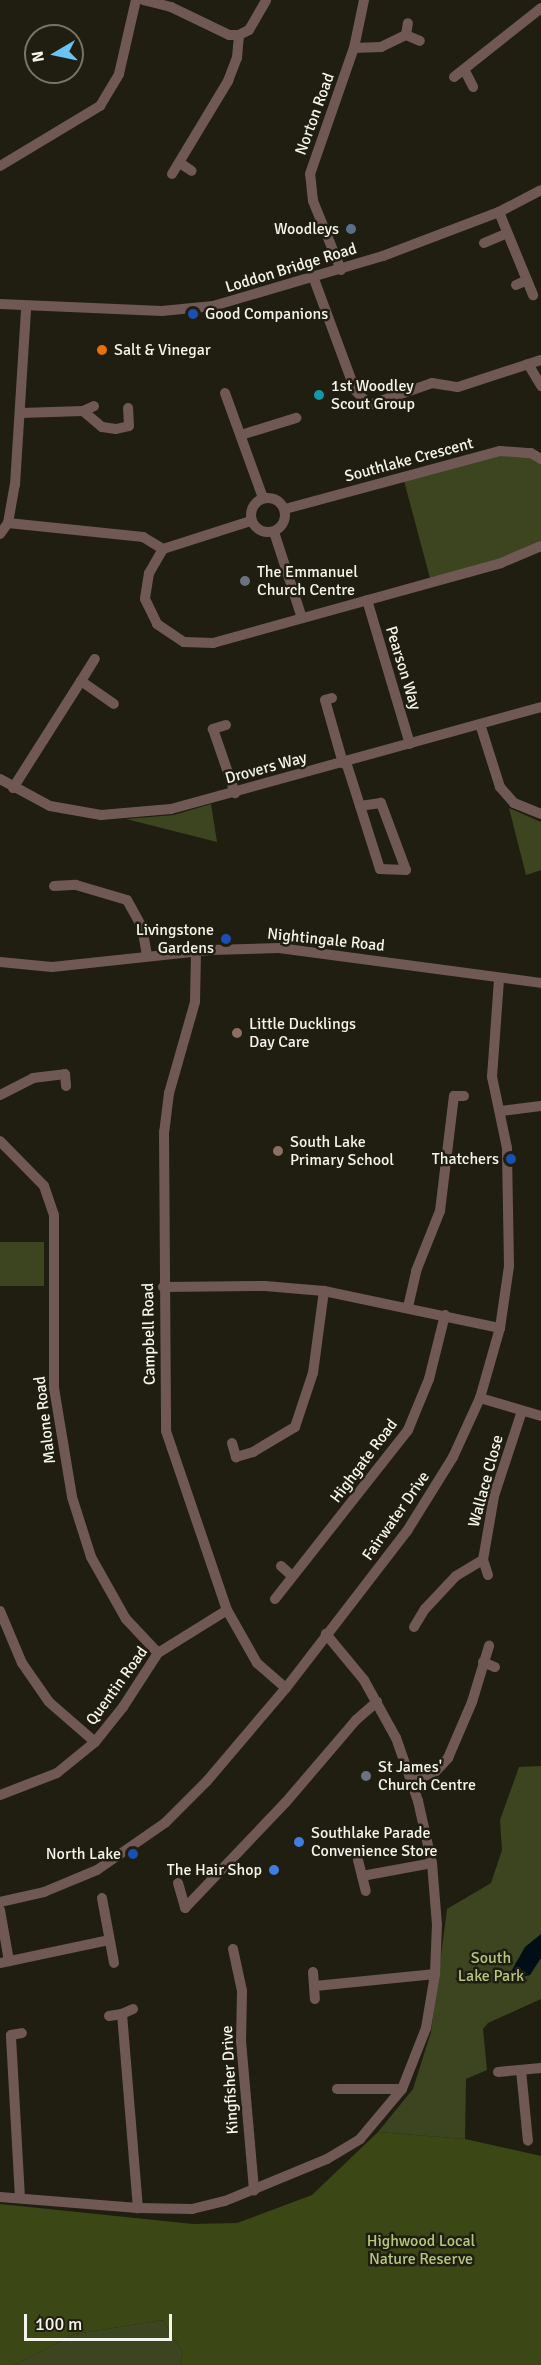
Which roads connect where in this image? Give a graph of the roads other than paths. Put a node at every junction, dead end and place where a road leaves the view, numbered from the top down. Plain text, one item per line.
1 (136, 0) edge
2 (144, 0) edge
3 (266, 0) edge
4 (364, 0) edge
5 (541, 8) edge
6 (408, 23) dead end
7 (239, 34) junction
8 (406, 35) junction
9 (420, 41) dead end
10 (354, 48) junction
11 (465, 71) junction
12 (454, 77) dead end
13 (473, 87) dead end
14 (180, 163) junction
15 (0, 166) edge
16 (192, 171) dead end
17 (172, 174) dead end
18 (541, 190) edge
19 (499, 212) junction
20 (507, 233) junction
21 (484, 243) dead end
22 (341, 270) junction
23 (314, 279) junction
24 (527, 280) junction
25 (516, 285) dead end
26 (533, 295) dead end
27 (0, 304) edge
28 (26, 308) junction
29 (541, 360) edge
30 (528, 364) junction
31 (541, 386) edge
32 (225, 393) dead end
33 (94, 406) dead end
34 (128, 408) dead end
35 (83, 411) junction
36 (21, 412) junction
37 (296, 418) dead end
38 (240, 435) junction
39 (541, 459) edge
40 (263, 498) junction
41 (5, 507) edge
42 (285, 509) junction
43 (251, 521) junction
44 (8, 523) junction
45 (274, 532) junction
46 (0, 534) edge
47 (541, 546) edge
48 (163, 549) junction
49 (367, 600) junction
50 (302, 618) junction
51 (96, 659) dead end
52 (81, 681) junction
53 (324, 700) dead end
54 (114, 704) dead end
55 (541, 707) edge
56 (480, 724) junction
57 (226, 725) dead end
58 (410, 744) junction
59 (344, 763) junction
60 (0, 779) edge
61 (14, 788) junction
62 (235, 793) junction
63 (360, 806) junction
64 (541, 814) edge
65 (60, 889) dead end
66 (196, 953) junction
67 (147, 956) junction
68 (0, 962) edge
69 (499, 979) junction
70 (541, 983) edge
71 (66, 1086) dead end
72 (0, 1095) edge
73 (464, 1096) dead end
74 (541, 1106) edge
75 (501, 1111) junction
76 (0, 1141) edge
77 (163, 1287) junction
78 (324, 1291) junction
79 (408, 1307) junction
80 (445, 1315) junction
81 (500, 1328) junction
82 (480, 1398) junction
83 (522, 1411) junction
84 (541, 1416) edge
85 (232, 1443) dead end
86 (483, 1560) junction
87 (281, 1566) dead end
88 (488, 1575) dead end
89 (292, 1576) junction
90 (275, 1599) dead end
91 (227, 1610) junction
92 (0, 1611) edge
93 (414, 1627) dead end
94 (326, 1634) junction
95 (489, 1646) dead end
96 (158, 1653) junction
97 (483, 1662) junction
98 (495, 1667) dead end
99 (286, 1688) junction
100 (377, 1702) junction
101 (95, 1742) junction
102 (412, 1782) junction
103 (0, 1795) edge
104 (358, 1860) dead end
105 (432, 1863) junction
106 (362, 1876) junction
107 (178, 1883) dead end
108 (366, 1891) dead end
109 (102, 1898) dead end
110 (0, 1902) edge
111 (0, 1910) edge
112 (109, 1940) junction
113 (233, 1948) dead end
114 (5, 1962) edge
115 (114, 1963) dead end
116 (313, 1972) dead end
117 (435, 1974) junction
118 (315, 1986) junction
119 (315, 1999) dead end
120 (133, 2009) dead end
121 (122, 2014) junction
122 (109, 2016) dead end
123 (11, 2035) edge
124 (541, 2068) edge
125 (521, 2070) junction
126 (498, 2072) dead end
127 (337, 2089) dead end
128 (402, 2089) junction
129 (528, 2141) dead end
130 (254, 2190) junction
131 (0, 2197) edge
132 (20, 2198) junction
133 (138, 2208) junction

1 - 15 street
2 - 7 street
3 - 7 street
4 - 10 street, Norton Road
5 - 11 street
6 - 8 street
7 - 14 street
8 - 9 street
8 - 10 street
10 - 22 street, Norton Road
11 - 12 street
11 - 13 street
14 - 16 street
14 - 17 street
18 - 19 street, Loddon Bridge Road
19 - 20 street
19 - 22 street, Loddon Bridge Road
20 - 21 street
20 - 24 street
22 - 23 street, Loddon Bridge Road
23 - 28 street, Loddon Bridge Road
23 - 30 street
24 - 25 street
24 - 26 street
27 - 28 street, Loddon Bridge Road
28 - 36 street
29 - 30 street
30 - 31 street
32 - 38 street
33 - 35 street
34 - 35 street
35 - 36 street
36 - 41 street
37 - 38 street
38 - 40 street
39 - 42 street, Southlake Crescent
40 - 42 street
40 - 43 street
41 - 44 street
42 - 45 street
43 - 45 street
43 - 48 street
44 - 46 street
44 - 48 street
45 - 50 street
47 - 49 street
48 - 50 street
49 - 50 street
49 - 58 street, Pearson Way
51 - 52 street
52 - 54 street
52 - 61 street
53 - 59 street
55 - 56 street, Drovers Way
56 - 58 street, Drovers Way
56 - 64 street
57 - 62 street
58 - 59 street, Drovers Way
59 - 62 street, Drovers Way
59 - 63 street
60 - 61 street, Drovers Way
61 - 62 street, Drovers Way
63 - 63 street
65 - 67 street
66 - 67 street, Nightingale Road
66 - 69 street, Nightingale Road
66 - 77 street, Campbell Road
67 - 68 street, Nightingale Road
69 - 70 street, Nightingale Road
69 - 75 street, Fairwater Drive
71 - 72 street
73 - 79 street
74 - 75 street
75 - 81 street, Fairwater Drive
76 - 96 street, Malone Road
77 - 78 street
77 - 91 street, Campbell Road
78 - 79 street
78 - 85 street
79 - 80 street
80 - 81 street
80 - 89 street, Highgate Road
81 - 82 street, Fairwater Drive
82 - 83 street
82 - 94 street, Fairwater Drive
83 - 84 street
83 - 86 street, Wallace Close
86 - 88 street, Wallace Close
86 - 93 street
87 - 89 street
89 - 90 street, Highgate Road
91 - 96 street, Quentin Road
91 - 99 street, Campbell Road
92 - 101 street
94 - 99 street, Fairwater Drive
94 - 100 street
95 - 97 street
96 - 101 street, Quentin Road
97 - 98 street
97 - 102 street
99 - 110 street, Fairwater Drive
100 - 102 street
100 - 107 street
101 - 103 street, Quentin Road
102 - 105 street
104 - 106 street
105 - 106 street
105 - 117 street
106 - 108 street
109 - 112 street
111 - 114 street
112 - 114 street
112 - 115 street
113 - 130 street, Kingfisher Drive
116 - 118 street
117 - 118 street
117 - 128 street
118 - 119 street
120 - 121 street
121 - 122 street
121 - 133 street
123 - 132 street
124 - 125 street
125 - 126 street
125 - 129 street
127 - 128 street
128 - 130 street
130 - 133 street
131 - 132 street
132 - 133 street

